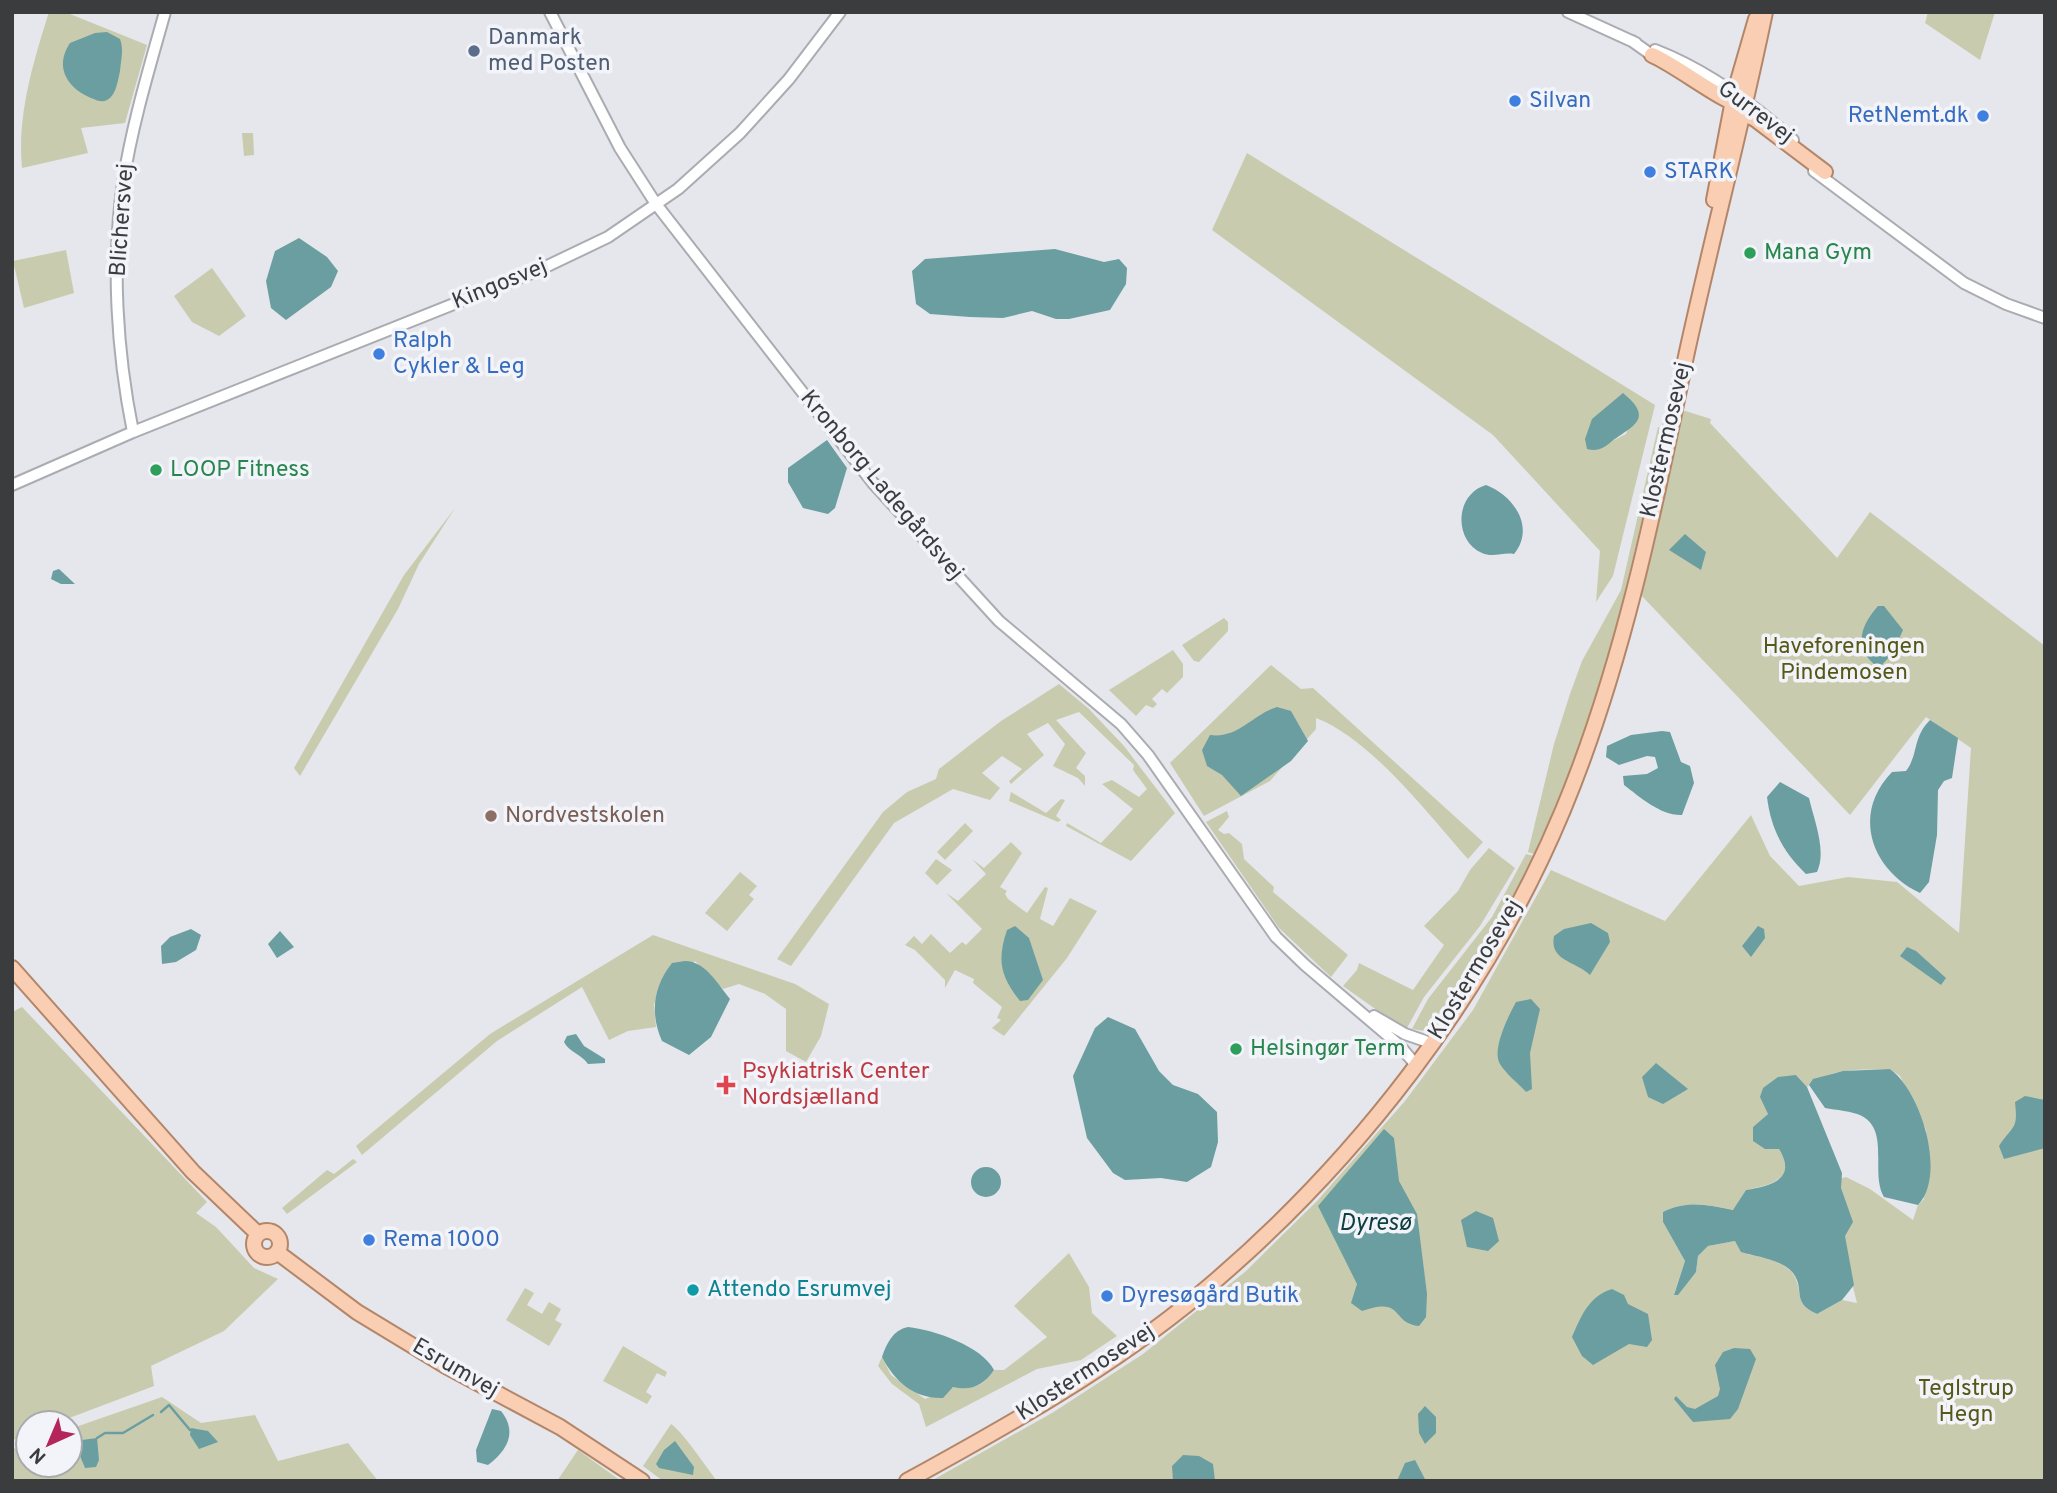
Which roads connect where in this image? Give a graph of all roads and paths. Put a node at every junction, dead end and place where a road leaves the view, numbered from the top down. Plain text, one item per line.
1 (165, 12) edge
2 (550, 12) edge
3 (841, 12) edge
4 (1568, 12) edge
5 (1760, 14) edge
6 (1632, 41) junction
7 (1652, 55) joint
8 (1738, 107) junction
9 (1825, 172) joint
10 (656, 204) junction
11 (1863, 207) junction
12 (1713, 236) junction
13 (2045, 318) edge
14 (133, 432) junction
15 (12, 485) edge
16 (12, 968) edge
17 (1353, 1006) junction
18 (1431, 1043) junction
19 (1416, 1065) junction
20 (640, 1480) edge
21 (907, 1481) edge

1 - 14 street, Blichersvej
2 - 10 street, Kronborg Ladegårdsvej
3 - 10 street, Kingosvej
4 - 6 street, Gurrevej
5 - 8 main road, Klostermosevej
6 - 7 street, Gurrevej
6 - 8 street, Gurrevej
7 - 8 main road
8 - 9 main road
8 - 11 street, Gurrevej
8 - 12 main road, Klostermosevej
8 - 12 main road, Klostermosevej
9 - 11 street, Gurrevej
10 - 14 street, Kingosvej
10 - 17 street, Kronborg Ladegårdsvej
11 - 13 street, Gurrevej
12 - 18 main road, Klostermosevej
14 - 15 street, Kingosvej
16 - 20 main road, Esrumvej
17 - 18 street, Kronborg Ladegårdsvej
17 - 19 street, Kronborg Ladegårdsvej
18 - 19 main road, Klostermosevej
19 - 21 main road, Klostermosevej

